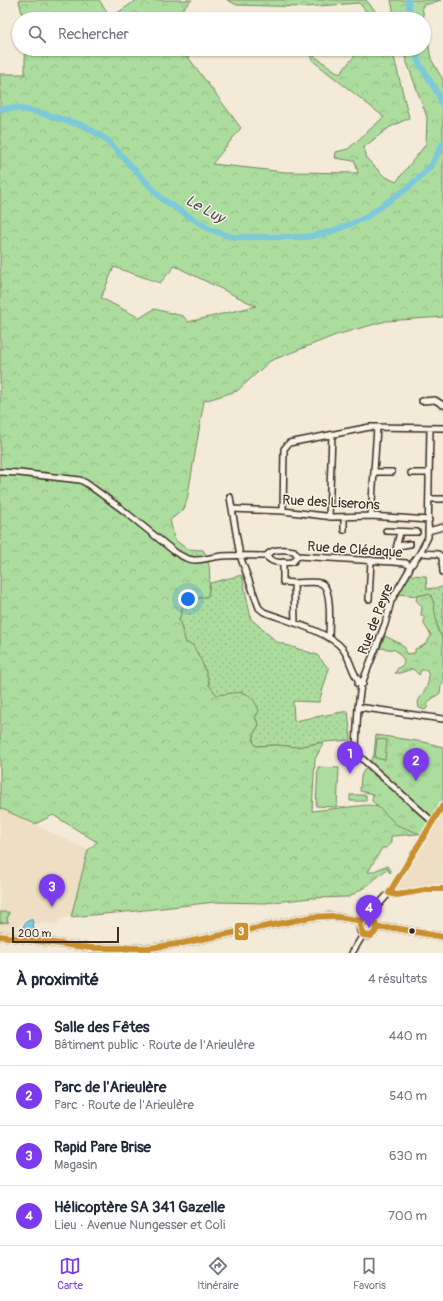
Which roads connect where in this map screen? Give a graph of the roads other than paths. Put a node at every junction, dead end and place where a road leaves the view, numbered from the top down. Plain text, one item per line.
1 (422, 401) dead end
2 (443, 405) edge
3 (377, 427) junction
4 (430, 428) junction
5 (443, 428) edge
6 (332, 434) junction
7 (0, 472) edge
8 (374, 472) junction
9 (392, 472) dead end
10 (411, 473) dead end
11 (429, 473) junction
12 (230, 497) dead end
13 (429, 499) junction
14 (443, 499) edge
15 (232, 509) junction
16 (283, 511) junction
17 (371, 516) junction
18 (329, 517) junction
19 (344, 517) junction
20 (429, 520) junction
21 (443, 527) edge
22 (344, 530) dead end
23 (386, 531) dead end
24 (428, 531) junction
25 (400, 532) junction
26 (417, 532) dead end
27 (410, 544) dead end
28 (397, 546) junction
29 (420, 553) junction
30 (240, 556) junction
31 (266, 556) junction
32 (298, 556) junction
33 (371, 560) junction
34 (283, 562) junction
35 (393, 562) junction
36 (410, 567) junction
37 (443, 572) edge
38 (294, 583) junction
39 (369, 599) dead end
40 (295, 623) junction
41 (329, 636) junction
42 (361, 682) junction
43 (358, 707) junction
44 (443, 719) edge
45 (443, 805) edge
46 (432, 822) junction
47 (443, 889) edge
48 (390, 891) junction
49 (371, 920) junction
50 (362, 924) junction
51 (377, 928) junction
52 (364, 935) junction
53 (0, 936) edge
54 (443, 937) edge
55 (352, 953) edge

1 - 2 street
3 - 4 street
3 - 6 street
3 - 8 street
4 - 5 street
4 - 11 street, Rue de Peyre
6 - 16 street
6 - 18 street
7 - 30 street, Rue de Clédaque
8 - 9 street
8 - 17 street
10 - 11 street
11 - 13 street, Rue de Peyre
12 - 15 street
13 - 14 street
13 - 20 street, Rue de Peyre
15 - 16 street, Rue des Liserons
15 - 30 street
16 - 18 street, Rue des Liserons
17 - 19 street, Rue des Liserons
17 - 20 street, Rue des Liserons
18 - 19 street, Rue des Liserons
19 - 22 street
20 - 24 street, Rue de Peyre
21 - 24 street
23 - 25 street
24 - 29 street, Rue de Peyre
25 - 26 street
25 - 28 street
27 - 28 street
28 - 35 street
29 - 36 street, Rue de Peyre
29 - 37 street
30 - 31 street, Rue de Clédaque
30 - 40 street
31 - 32 street, Rue de Clédaque
31 - 34 street, Rue de Clédaque
32 - 33 street, Rue de Clédaque
32 - 34 street, Rue de Clédaque
33 - 35 street, Rue de Clédaque
33 - 39 street
34 - 38 street
35 - 36 street, Rue de Clédaque
36 - 42 street, Rue de Peyre
38 - 40 street
38 - 41 street
40 - 41 street
41 - 42 street
42 - 43 street, Rue de Peyre
43 - 44 street
43 - 46 street, Rue de Peyre
45 - 46 street
46 - 48 street
47 - 48 street
48 - 49 street
49 - 50 main road
49 - 51 main road
50 - 52 main road
50 - 53 main road
51 - 52 main road
51 - 54 main road
52 - 55 street

